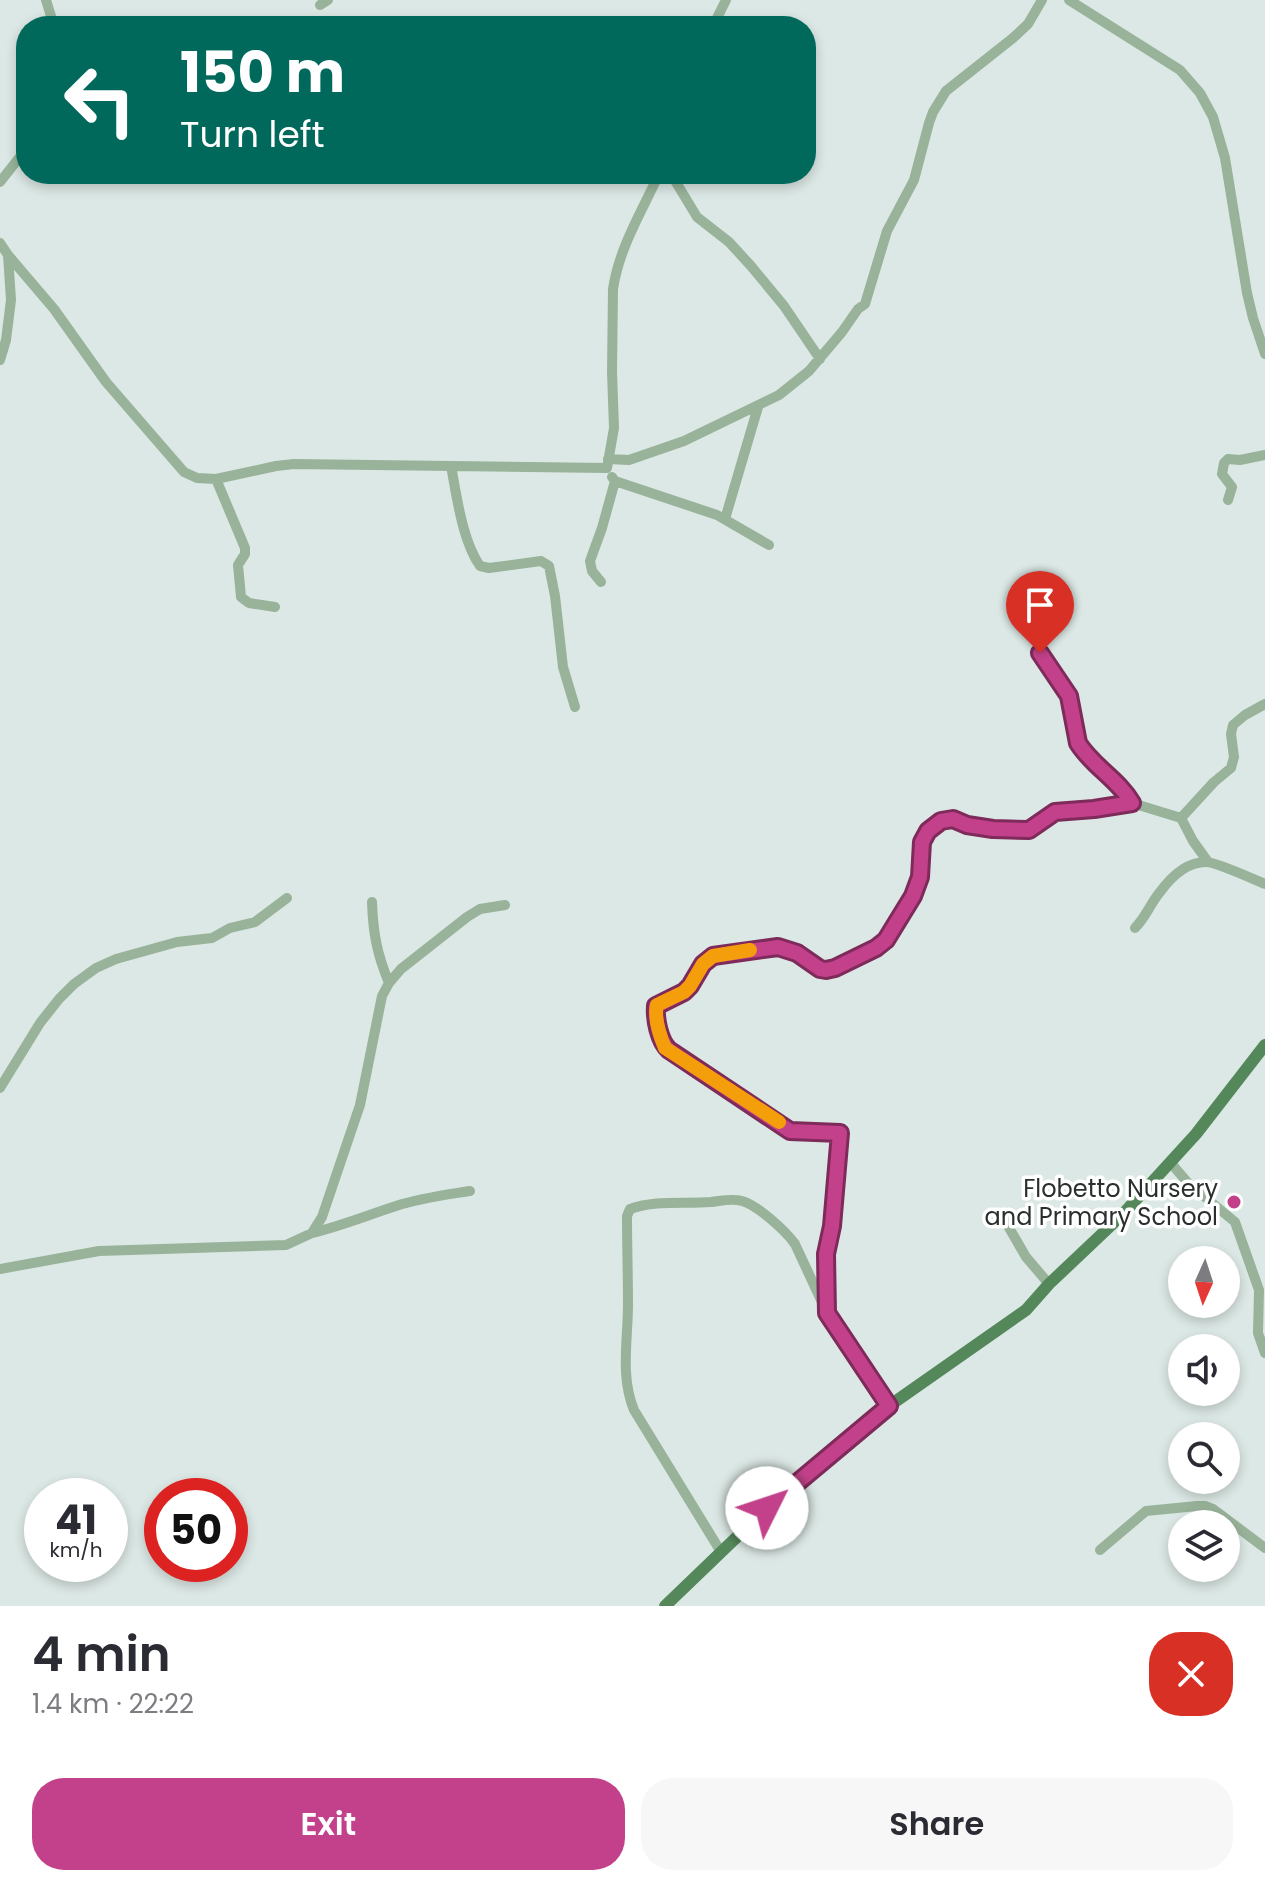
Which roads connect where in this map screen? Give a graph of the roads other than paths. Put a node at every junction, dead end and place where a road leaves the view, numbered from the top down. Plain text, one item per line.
1 (1042, 0) edge
2 (1069, 0) edge
3 (16, 162) edge
4 (0, 182) edge
5 (654, 184) edge
6 (677, 184) edge
7 (0, 243) edge
8 (8, 255) junction
9 (1265, 354) edge
10 (820, 359) junction
11 (0, 360) edge
12 (758, 407) junction
13 (1265, 455) edge
14 (608, 464) junction
15 (451, 466) junction
16 (216, 479) junction
17 (615, 481) junction
18 (1228, 500) dead end
19 (725, 519) junction
20 (769, 545) dead end
21 (601, 582) dead end
22 (275, 607) dead end
23 (1040, 653) dead end
24 (1265, 704) edge
25 (575, 707) dead end
26 (1132, 803) junction
27 (1181, 818) junction
28 (1208, 862) junction
29 (1265, 884) edge
30 (287, 898) dead end
31 (372, 902) dead end
32 (505, 905) dead end
33 (1135, 928) dead end
34 (389, 983) junction
35 (1265, 1045) edge
36 (0, 1088) edge
37 (1170, 1162) junction
38 (470, 1191) dead end
39 (1004, 1219) dead end
40 (312, 1233) junction
41 (0, 1269) edge
42 (1049, 1284) junction
43 (827, 1313) junction
44 (1265, 1353) edge
45 (889, 1406) junction
46 (1265, 1548) edge
47 (1100, 1550) dead end
48 (721, 1552) junction
49 (665, 1606) edge

1 - 10 street
2 - 9 street
3 - 4 street
5 - 14 street
6 - 10 street
7 - 8 street
8 - 11 street
8 - 16 street
10 - 12 street
12 - 14 street
12 - 19 street
13 - 18 street
14 - 15 street
14 - 17 street
15 - 16 street
15 - 25 street
16 - 22 street
17 - 19 street
17 - 21 street
19 - 20 street
23 - 26 street
24 - 27 street
26 - 27 street
26 - 43 street
27 - 28 street
28 - 29 street
28 - 33 street
30 - 36 street
31 - 34 street
32 - 34 street
34 - 40 street
35 - 37 main road
37 - 42 main road
37 - 44 street
38 - 40 street
39 - 42 street
40 - 41 street
42 - 45 main road
43 - 45 street
43 - 48 street
45 - 48 main road
46 - 47 street
48 - 49 main road

